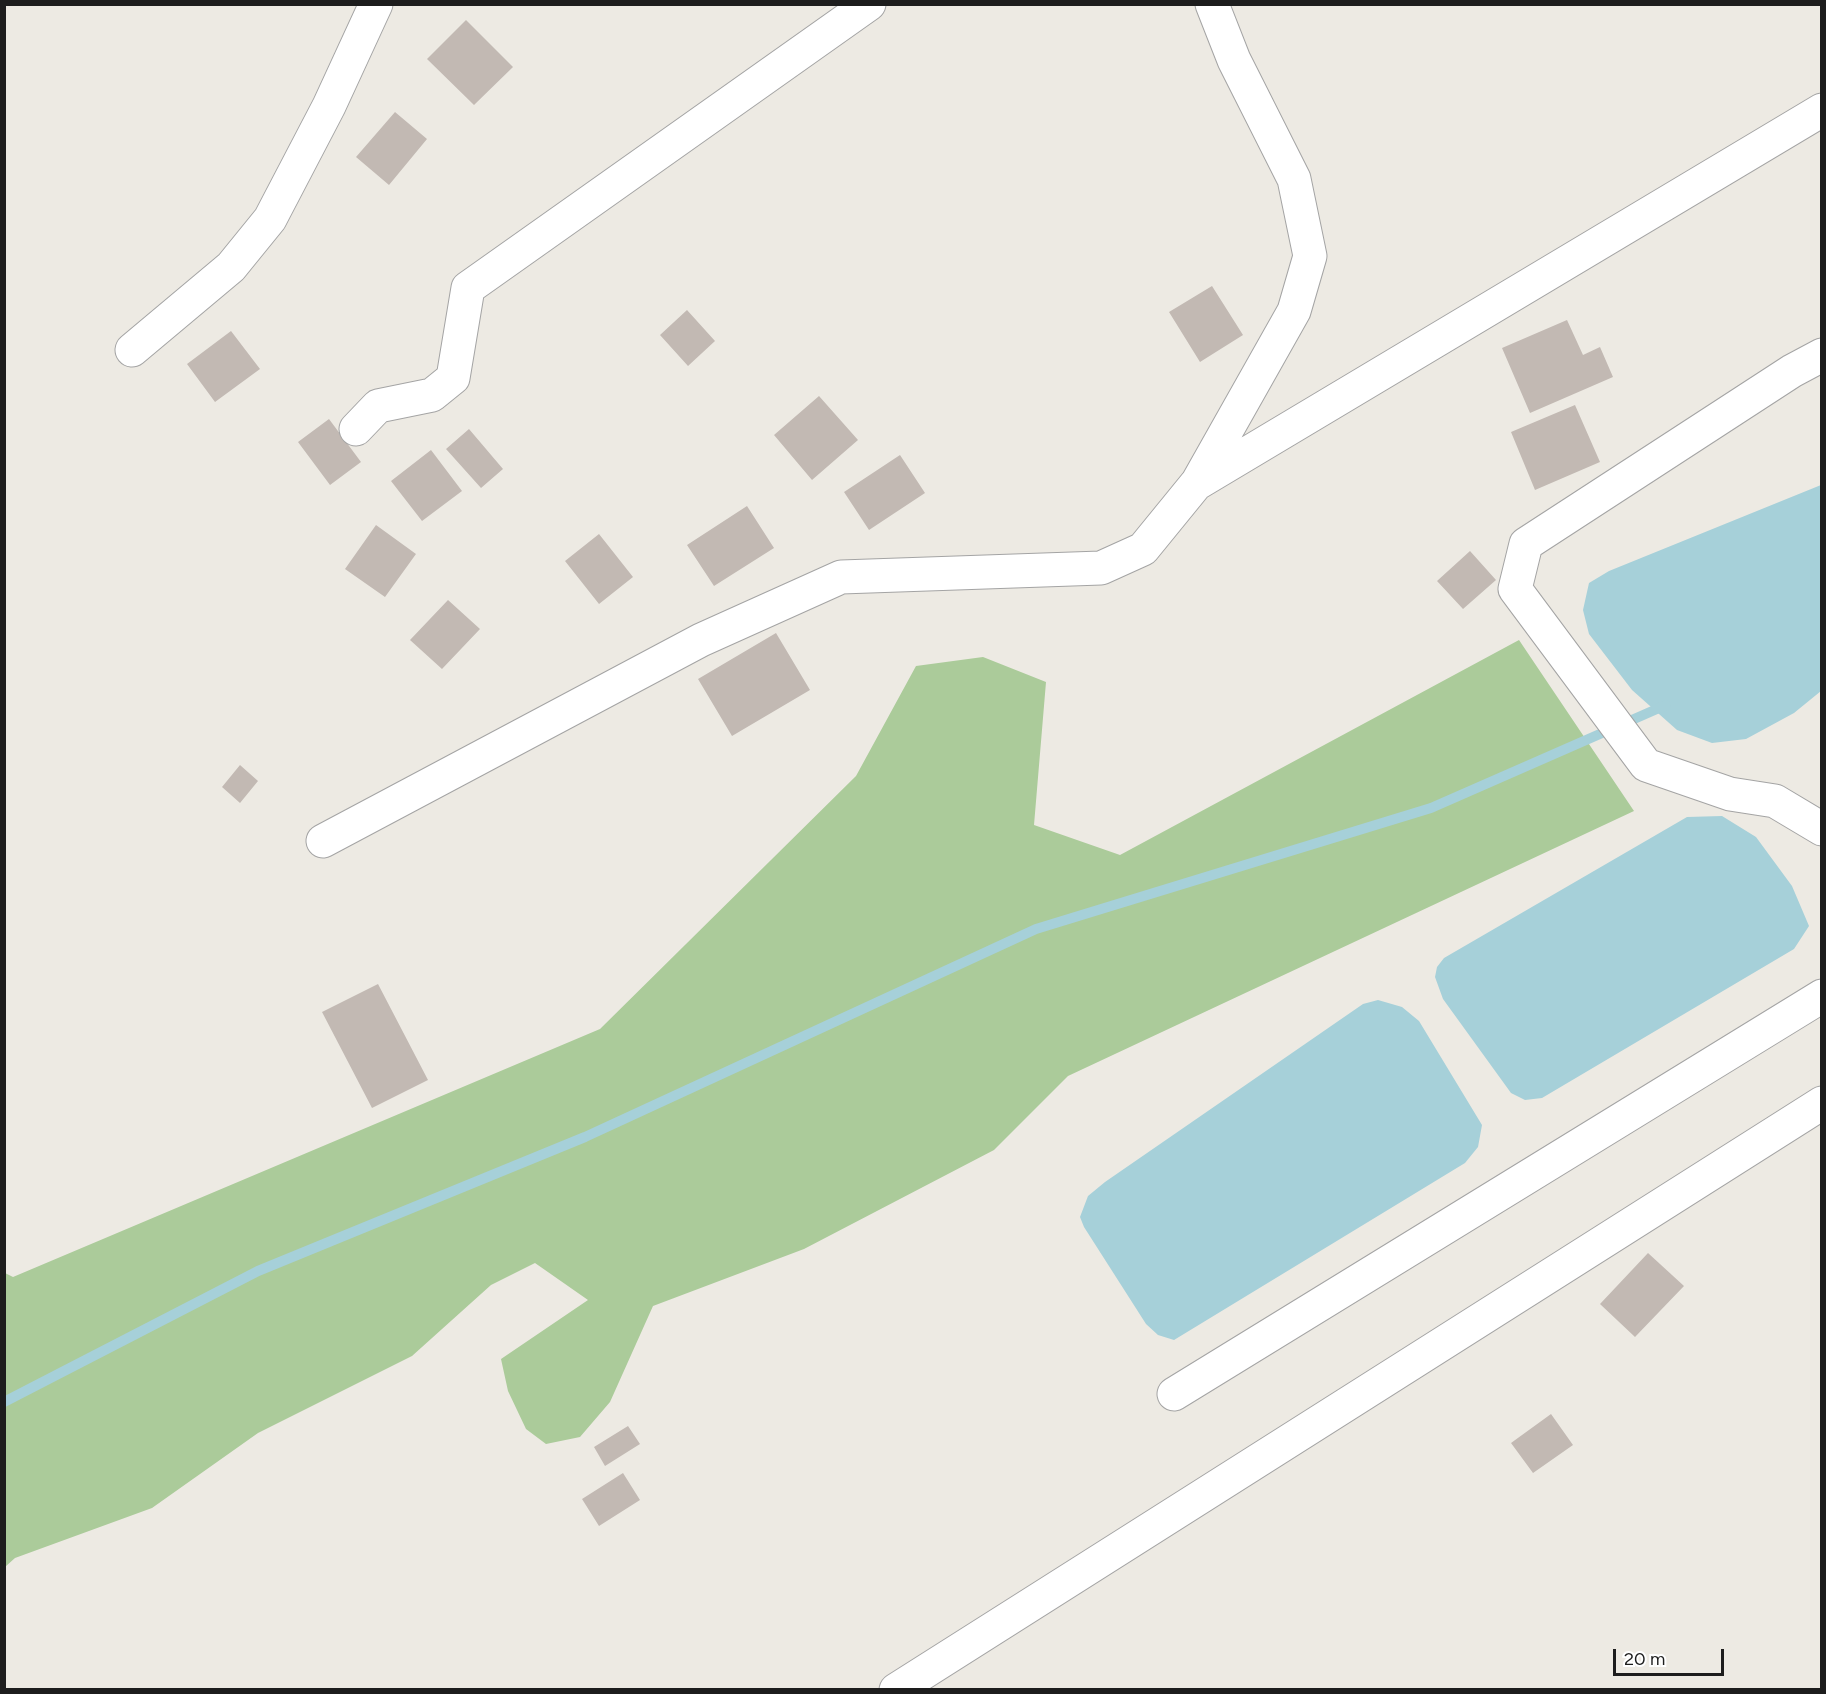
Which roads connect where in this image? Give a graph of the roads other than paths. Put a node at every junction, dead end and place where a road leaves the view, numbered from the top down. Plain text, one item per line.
1 (376, 4) edge
2 (869, 4) edge
3 (1212, 4) edge
4 (1821, 111) edge
5 (132, 350) dead end
6 (1821, 356) edge
7 (356, 429) dead end
8 (1196, 484) junction
9 (1821, 829) edge
10 (323, 841) dead end
11 (1821, 996) edge
12 (1821, 1103) edge
13 (1174, 1394) dead end
14 (896, 1689) edge

1 - 5 street
2 - 7 street
3 - 8 street
4 - 8 street
6 - 9 street
8 - 10 street
11 - 13 street
12 - 14 street

